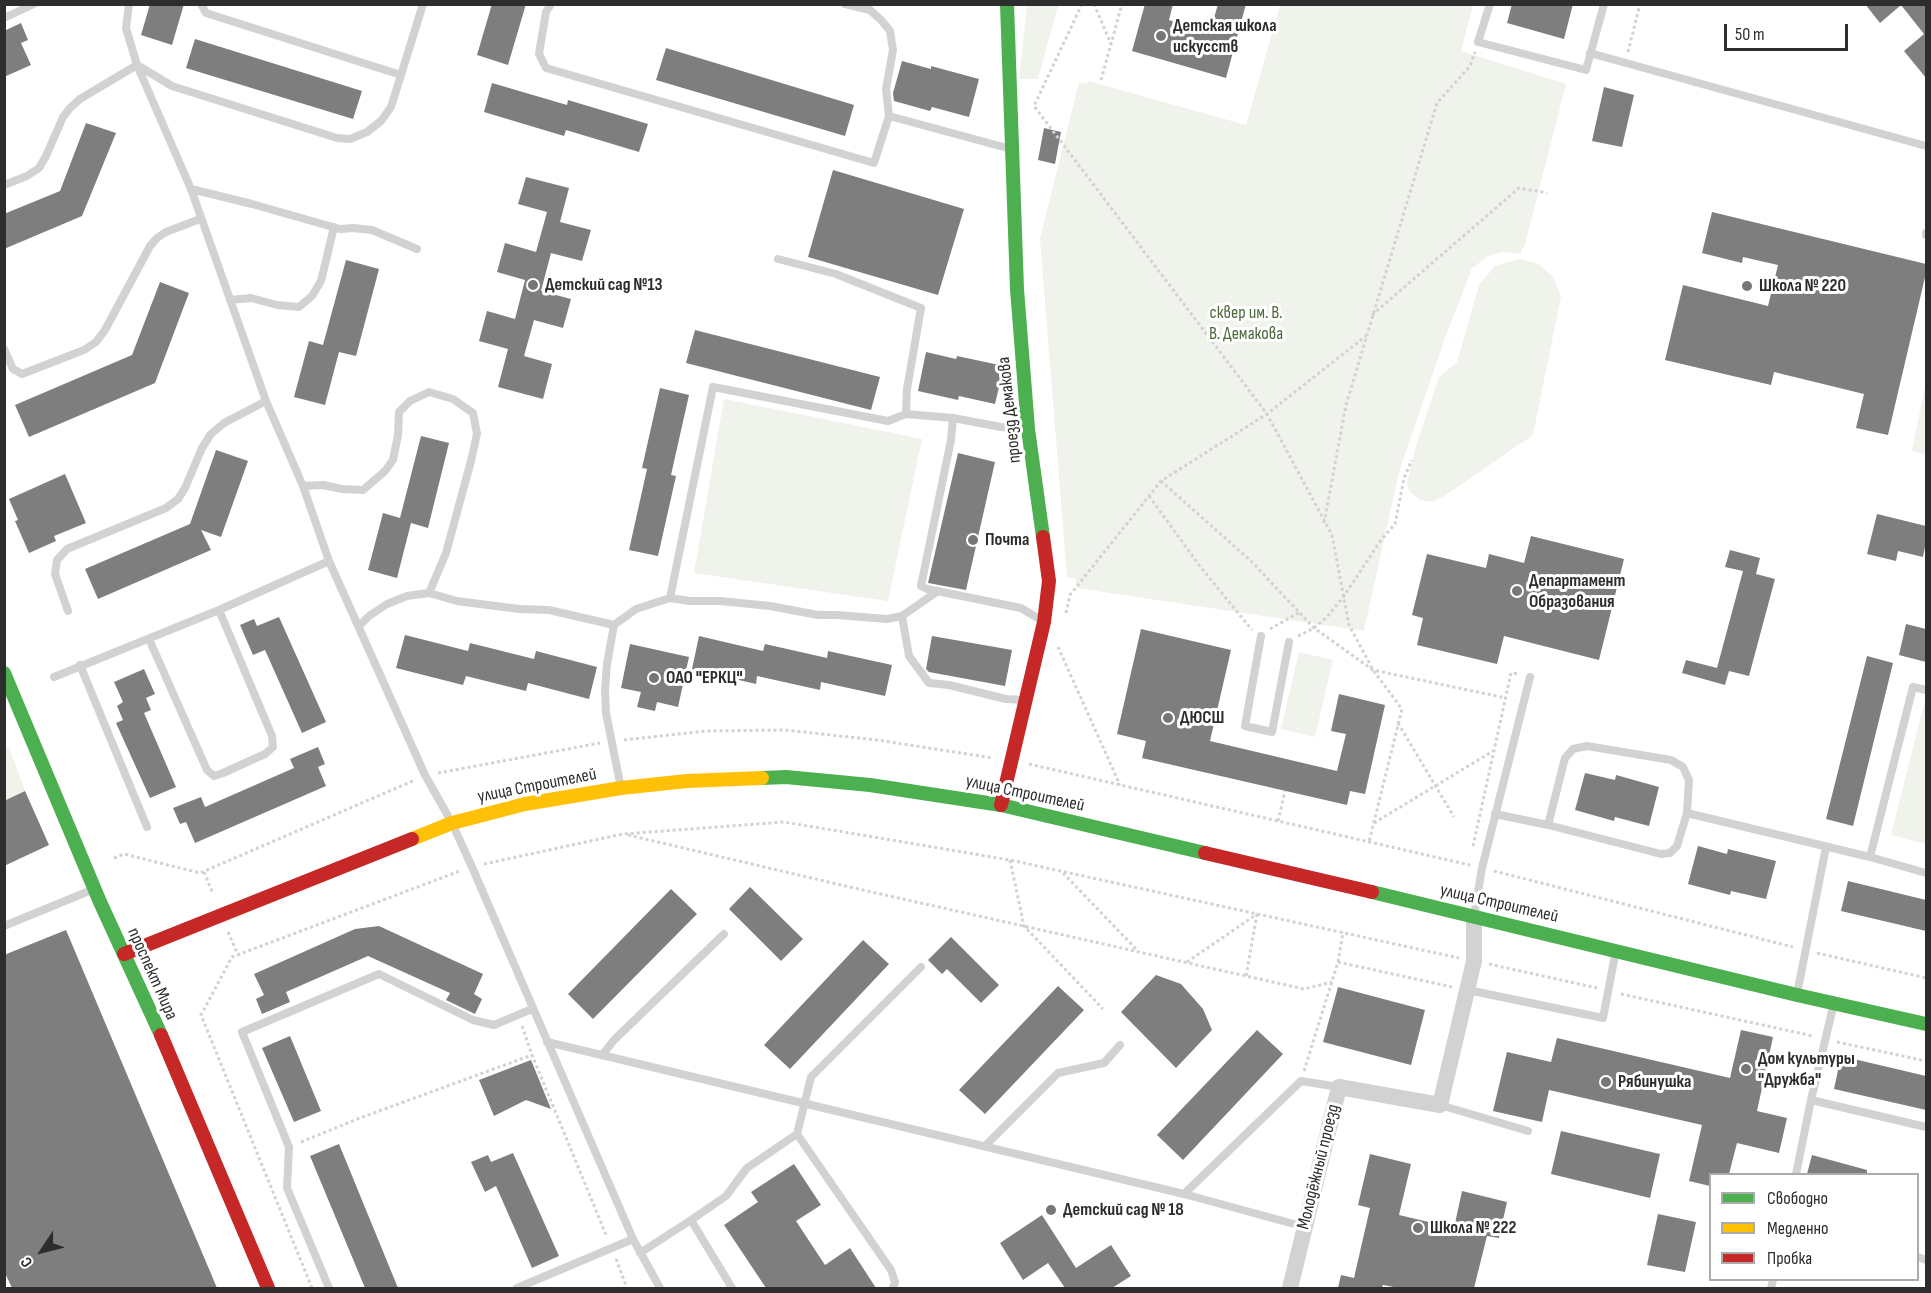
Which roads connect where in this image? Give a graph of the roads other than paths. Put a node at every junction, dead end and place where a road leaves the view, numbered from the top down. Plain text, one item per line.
1 (34, 4) edge
2 (129, 4) edge
3 (201, 4) edge
4 (423, 4) edge
5 (551, 4) edge
6 (845, 4) edge
7 (1007, 4) edge
8 (1490, 4) edge
9 (1604, 4) edge
10 (4, 18) edge
11 (1590, 53) junction
12 (137, 64) junction
13 (400, 75) junction
14 (889, 116) junction
15 (1926, 146) edge
16 (1011, 149) junction
17 (4, 185) edge
18 (191, 189) junction
19 (200, 219) junction
20 (334, 227) junction
21 (417, 249) dead end
22 (778, 260) dead end
23 (230, 300) junction
24 (4, 350) edge
25 (266, 401) junction
26 (906, 414) junction
27 (953, 418) junction
28 (1028, 429) junction
29 (303, 486) junction
30 (329, 561) junction
31 (938, 591) junction
32 (429, 592) junction
33 (670, 598) junction
34 (219, 610) junction
35 (68, 611) dead end
36 (902, 616) junction
37 (1044, 622) junction
38 (614, 625) junction
39 (359, 626) junction
40 (1263, 634) road end
41 (149, 639) junction
42 (1289, 642) road end
43 (80, 665) junction
44 (4, 673) edge
45 (54, 677) dead end
46 (1530, 677) road end
47 (1926, 690) edge
48 (9, 695) edge
49 (1024, 700) junction
50 (621, 788) junction
51 (1001, 806) junction
52 (1687, 813) junction
53 (1495, 814) junction
54 (452, 823) junction
55 (1548, 825) junction
56 (147, 827) dead end
57 (1826, 847) junction
58 (1870, 857) junction
59 (1926, 873) edge
60 (94, 888) junction
61 (1474, 916) junction
62 (4, 926) edge
63 (724, 934) dead end
64 (1616, 950) junction
65 (124, 954) junction
66 (921, 967) dead end
67 (1468, 990) junction
68 (1797, 995) junction
69 (1834, 1003) junction
70 (532, 1009) junction
71 (1926, 1024) edge
72 (547, 1042) junction
73 (1120, 1045) dead end
74 (603, 1054) junction
75 (1339, 1087) junction
76 (1811, 1100) junction
77 (803, 1104) junction
78 (1440, 1105) junction
79 (1926, 1127) edge
80 (1528, 1131) dead end
81 (797, 1134) junction
82 (985, 1146) junction
83 (1796, 1173) edge
84 (1184, 1194) junction
85 (691, 1220) junction
86 (1305, 1227) junction
87 (633, 1239) junction
88 (640, 1253) junction
89 (268, 1288) edge
90 (328, 1288) edge
91 (517, 1288) edge
92 (660, 1288) edge
93 (732, 1288) edge
94 (893, 1288) edge
95 (1290, 1288) edge

1 - 10 lane
2 - 12 lane
3 - 13 lane
4 - 13 lane
5 - 14 lane
6 - 14 lane
7 - 16 street, проезд Демакова
8 - 11 lane
9 - 11 lane
11 - 15 lane
12 - 13 lane
12 - 17 lane
12 - 18 lane
14 - 16 lane
16 - 28 street, проезд Демакова
18 - 19 lane
18 - 20 lane
19 - 23 lane
19 - 24 lane
20 - 21 lane
20 - 23 lane
22 - 26 lane
23 - 25 lane
25 - 29 lane
25 - 35 lane
26 - 27 lane
26 - 33 lane
27 - 28 lane
27 - 31 lane
28 - 37 street, проезд Демакова
29 - 30 lane
29 - 32 lane
30 - 34 lane
30 - 39 lane
31 - 36 lane
31 - 37 lane
32 - 38 lane
32 - 39 lane
33 - 36 lane
33 - 38 lane
34 - 41 lane
34 - 41 lane
36 - 49 lane
37 - 49 street, проезд Демакова
38 - 50 lane
39 - 54 lane
40 - 42 lane
41 - 43 lane
43 - 45 lane
43 - 56 lane
44 - 48 street, проспект Мира
46 - 53 lane
47 - 58 lane
48 - 60 street, проспект Мира
49 - 51 street, проезд Демакова
50 - 51 street, улица Строителей
50 - 54 street, улица Строителей
51 - 61 street, улица Строителей
52 - 55 lane
52 - 55 lane
52 - 57 lane
53 - 55 lane
53 - 61 lane
54 - 65 street, улица Строителей
54 - 70 lane
57 - 58 lane
57 - 68 lane
58 - 59 lane
60 - 62 lane
60 - 65 street, проспект Мира
61 - 64 street, улица Строителей
61 - 67 street
63 - 74 lane
64 - 67 lane
64 - 68 street, улица Строителей
65 - 89 street, проспект Мира
66 - 77 lane
67 - 78 street
68 - 69 street, улица Строителей
69 - 71 street, улица Строителей
69 - 76 lane
70 - 72 lane
70 - 90 lane
72 - 74 lane
72 - 87 lane
73 - 82 lane
74 - 77 lane
75 - 78 street, Молодёжный проезд
75 - 84 lane
75 - 86 street, Молодёжный проезд
76 - 79 lane
76 - 83 lane
77 - 81 lane
77 - 82 lane
78 - 80 lane
81 - 85 lane
81 - 94 lane
82 - 84 lane
84 - 86 lane
85 - 88 lane
85 - 93 lane
86 - 95 street, Молодёжный проезд
87 - 88 lane
87 - 91 lane
88 - 92 lane

